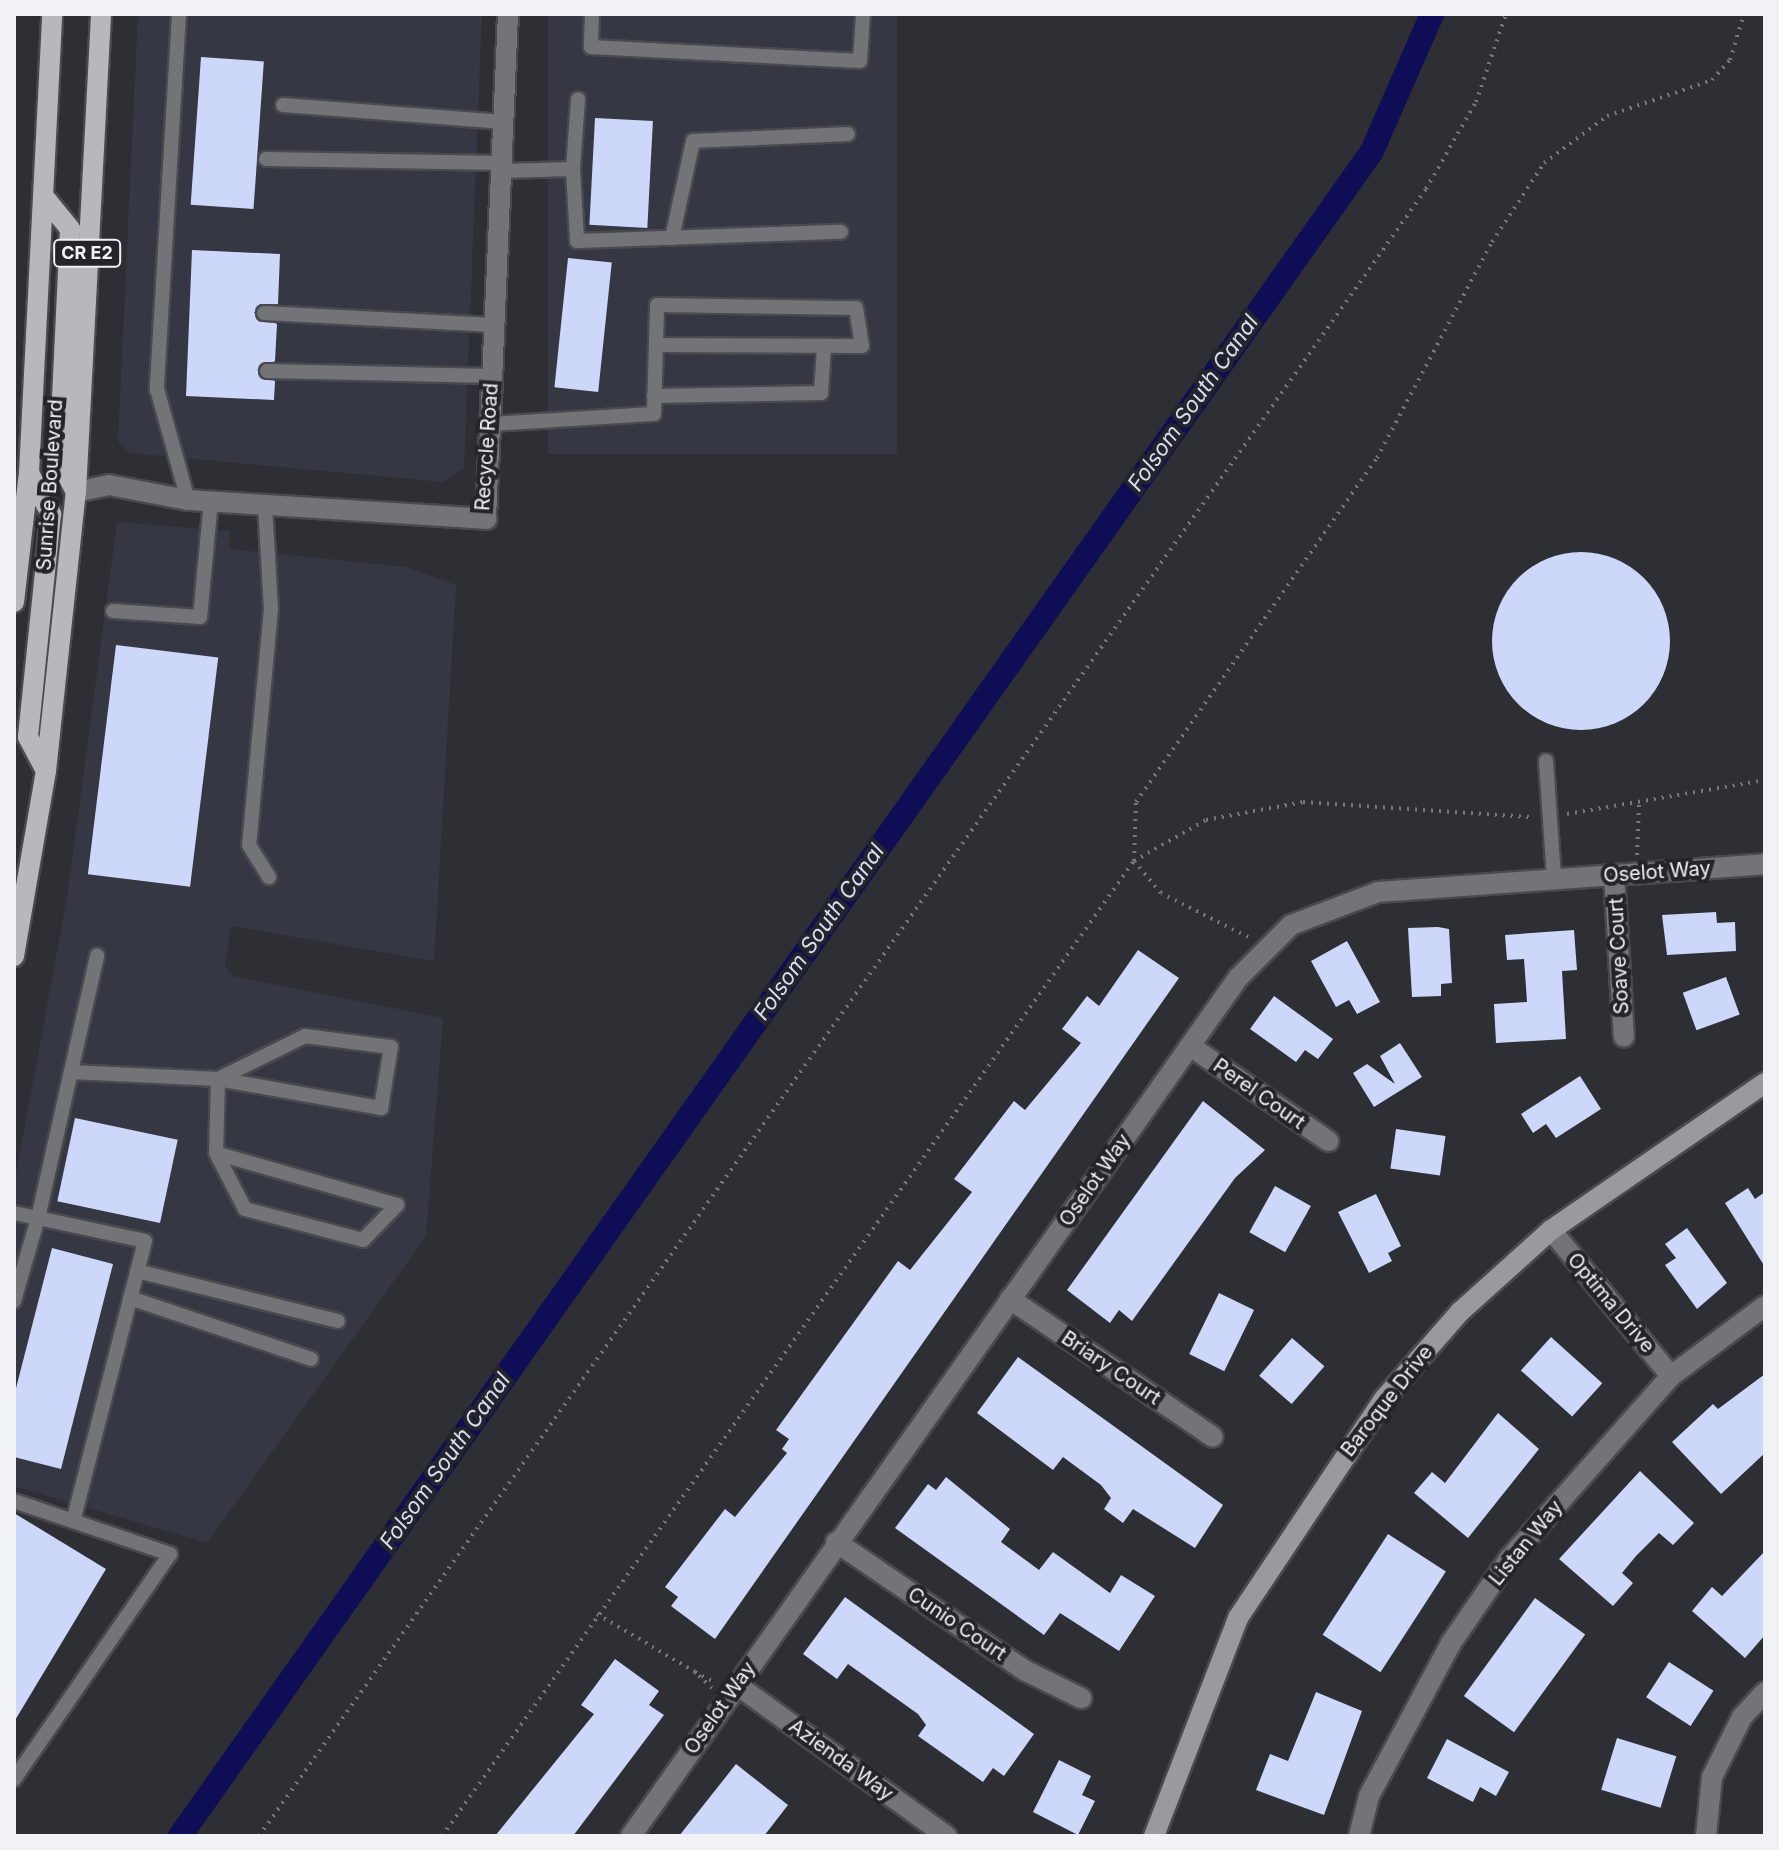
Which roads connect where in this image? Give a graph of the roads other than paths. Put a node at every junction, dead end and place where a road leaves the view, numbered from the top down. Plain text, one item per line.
1 (52, 14) edge
2 (101, 14) edge
3 (179, 14) edge
4 (508, 14) edge
5 (592, 14) edge
6 (863, 14) edge
7 (578, 99) dead end
8 (283, 105) dead end
9 (503, 122) junction
10 (848, 134) dead end
11 (266, 159) dead end
12 (501, 167) junction
13 (573, 169) junction
14 (45, 198) junction
15 (841, 232) dead end
16 (672, 238) junction
17 (264, 313) dead end
18 (494, 325) junction
19 (656, 345) junction
20 (824, 346) junction
21 (267, 371) dead end
22 (492, 376) junction
23 (654, 396) junction
24 (490, 424) junction
25 (22, 473) edge
26 (76, 492) junction
27 (188, 500) junction
28 (211, 501) junction
29 (265, 505) junction
30 (14, 602) edge
31 (113, 611) dead end
32 (1546, 761) dead end
33 (46, 771) junction
34 (1765, 864) edge
35 (1614, 875) junction
36 (269, 877) dead end
37 (1554, 879) junction
38 (14, 956) edge
39 (97, 956) dead end
40 (1624, 1037) dead end
41 (1190, 1046) junction
42 (71, 1072) junction
43 (218, 1079) junction
44 (1765, 1083) edge
45 (1328, 1141) dead end
46 (216, 1153) junction
47 (14, 1213) edge
48 (38, 1218) junction
49 (1551, 1230) junction
50 (137, 1271) junction
51 (130, 1298) junction
52 (1010, 1299) junction
53 (14, 1301) edge
54 (1765, 1306) edge
55 (338, 1321) dead end
56 (311, 1359) dead end
57 (1671, 1376) junction
58 (1213, 1437) dead end
59 (14, 1501) edge
60 (73, 1521) junction
61 (836, 1542) junction
62 (737, 1685) junction
63 (1765, 1692) edge
64 (1081, 1698) dead end
65 (14, 1779) edge
66 (631, 1836) edge
67 (946, 1836) edge
68 (1154, 1836) edge
69 (1359, 1836) edge
70 (1706, 1836) edge

1 - 14 main road, Sunrise Boulevard / CR E2
2 - 26 main road, Sunrise Boulevard / CR E2
3 - 27 lane
4 - 9 street, Recycle Road
5 - 6 lane
7 - 13 lane
8 - 9 lane
9 - 12 street, Recycle Road
10 - 16 lane
11 - 12 lane
12 - 13 lane
12 - 18 street, Recycle Road
13 - 16 lane
14 - 25 main road, Sunrise Boulevard / CR E2
14 - 26 main road
15 - 16 lane
17 - 18 lane
18 - 22 street, Recycle Road
19 - 20 lane
19 - 20 lane
19 - 23 lane
20 - 23 lane
21 - 22 lane
22 - 24 street, Recycle Road
23 - 24 lane
24 - 29 street, Recycle Road
25 - 30 main road, Sunrise Boulevard / CR E2
25 - 33 main road
26 - 27 street, Recycle Road
26 - 33 main road, Sunrise Boulevard / CR E2
27 - 28 street, Recycle Road
28 - 29 street, Recycle Road
28 - 31 lane
29 - 36 lane
32 - 37 lane
33 - 38 main road, Sunrise Boulevard / CR E2
34 - 35 street, Oselot Way
35 - 37 street, Oselot Way
35 - 40 street, Soave Court
37 - 41 street, Oselot Way
39 - 42 lane
41 - 45 street, Perel Court
41 - 52 street, Oselot Way
42 - 43 lane
42 - 48 lane
43 - 43 lane
43 - 46 lane
44 - 49 street, Baroque Drive
46 - 46 lane
47 - 48 lane
48 - 50 lane
48 - 53 lane
49 - 57 street, Optima Drive
49 - 68 street, Baroque Drive
50 - 51 lane
50 - 55 lane
51 - 56 lane
51 - 60 lane
52 - 58 street, Briary Court
52 - 61 street, Oselot Way
54 - 57 street, Listan Way
57 - 69 street, Listan Way
59 - 60 lane
60 - 65 lane
61 - 62 street, Oselot Way
61 - 64 street, Cunio Court
62 - 66 street, Oselot Way
62 - 67 street, Azienda Way
63 - 70 street

